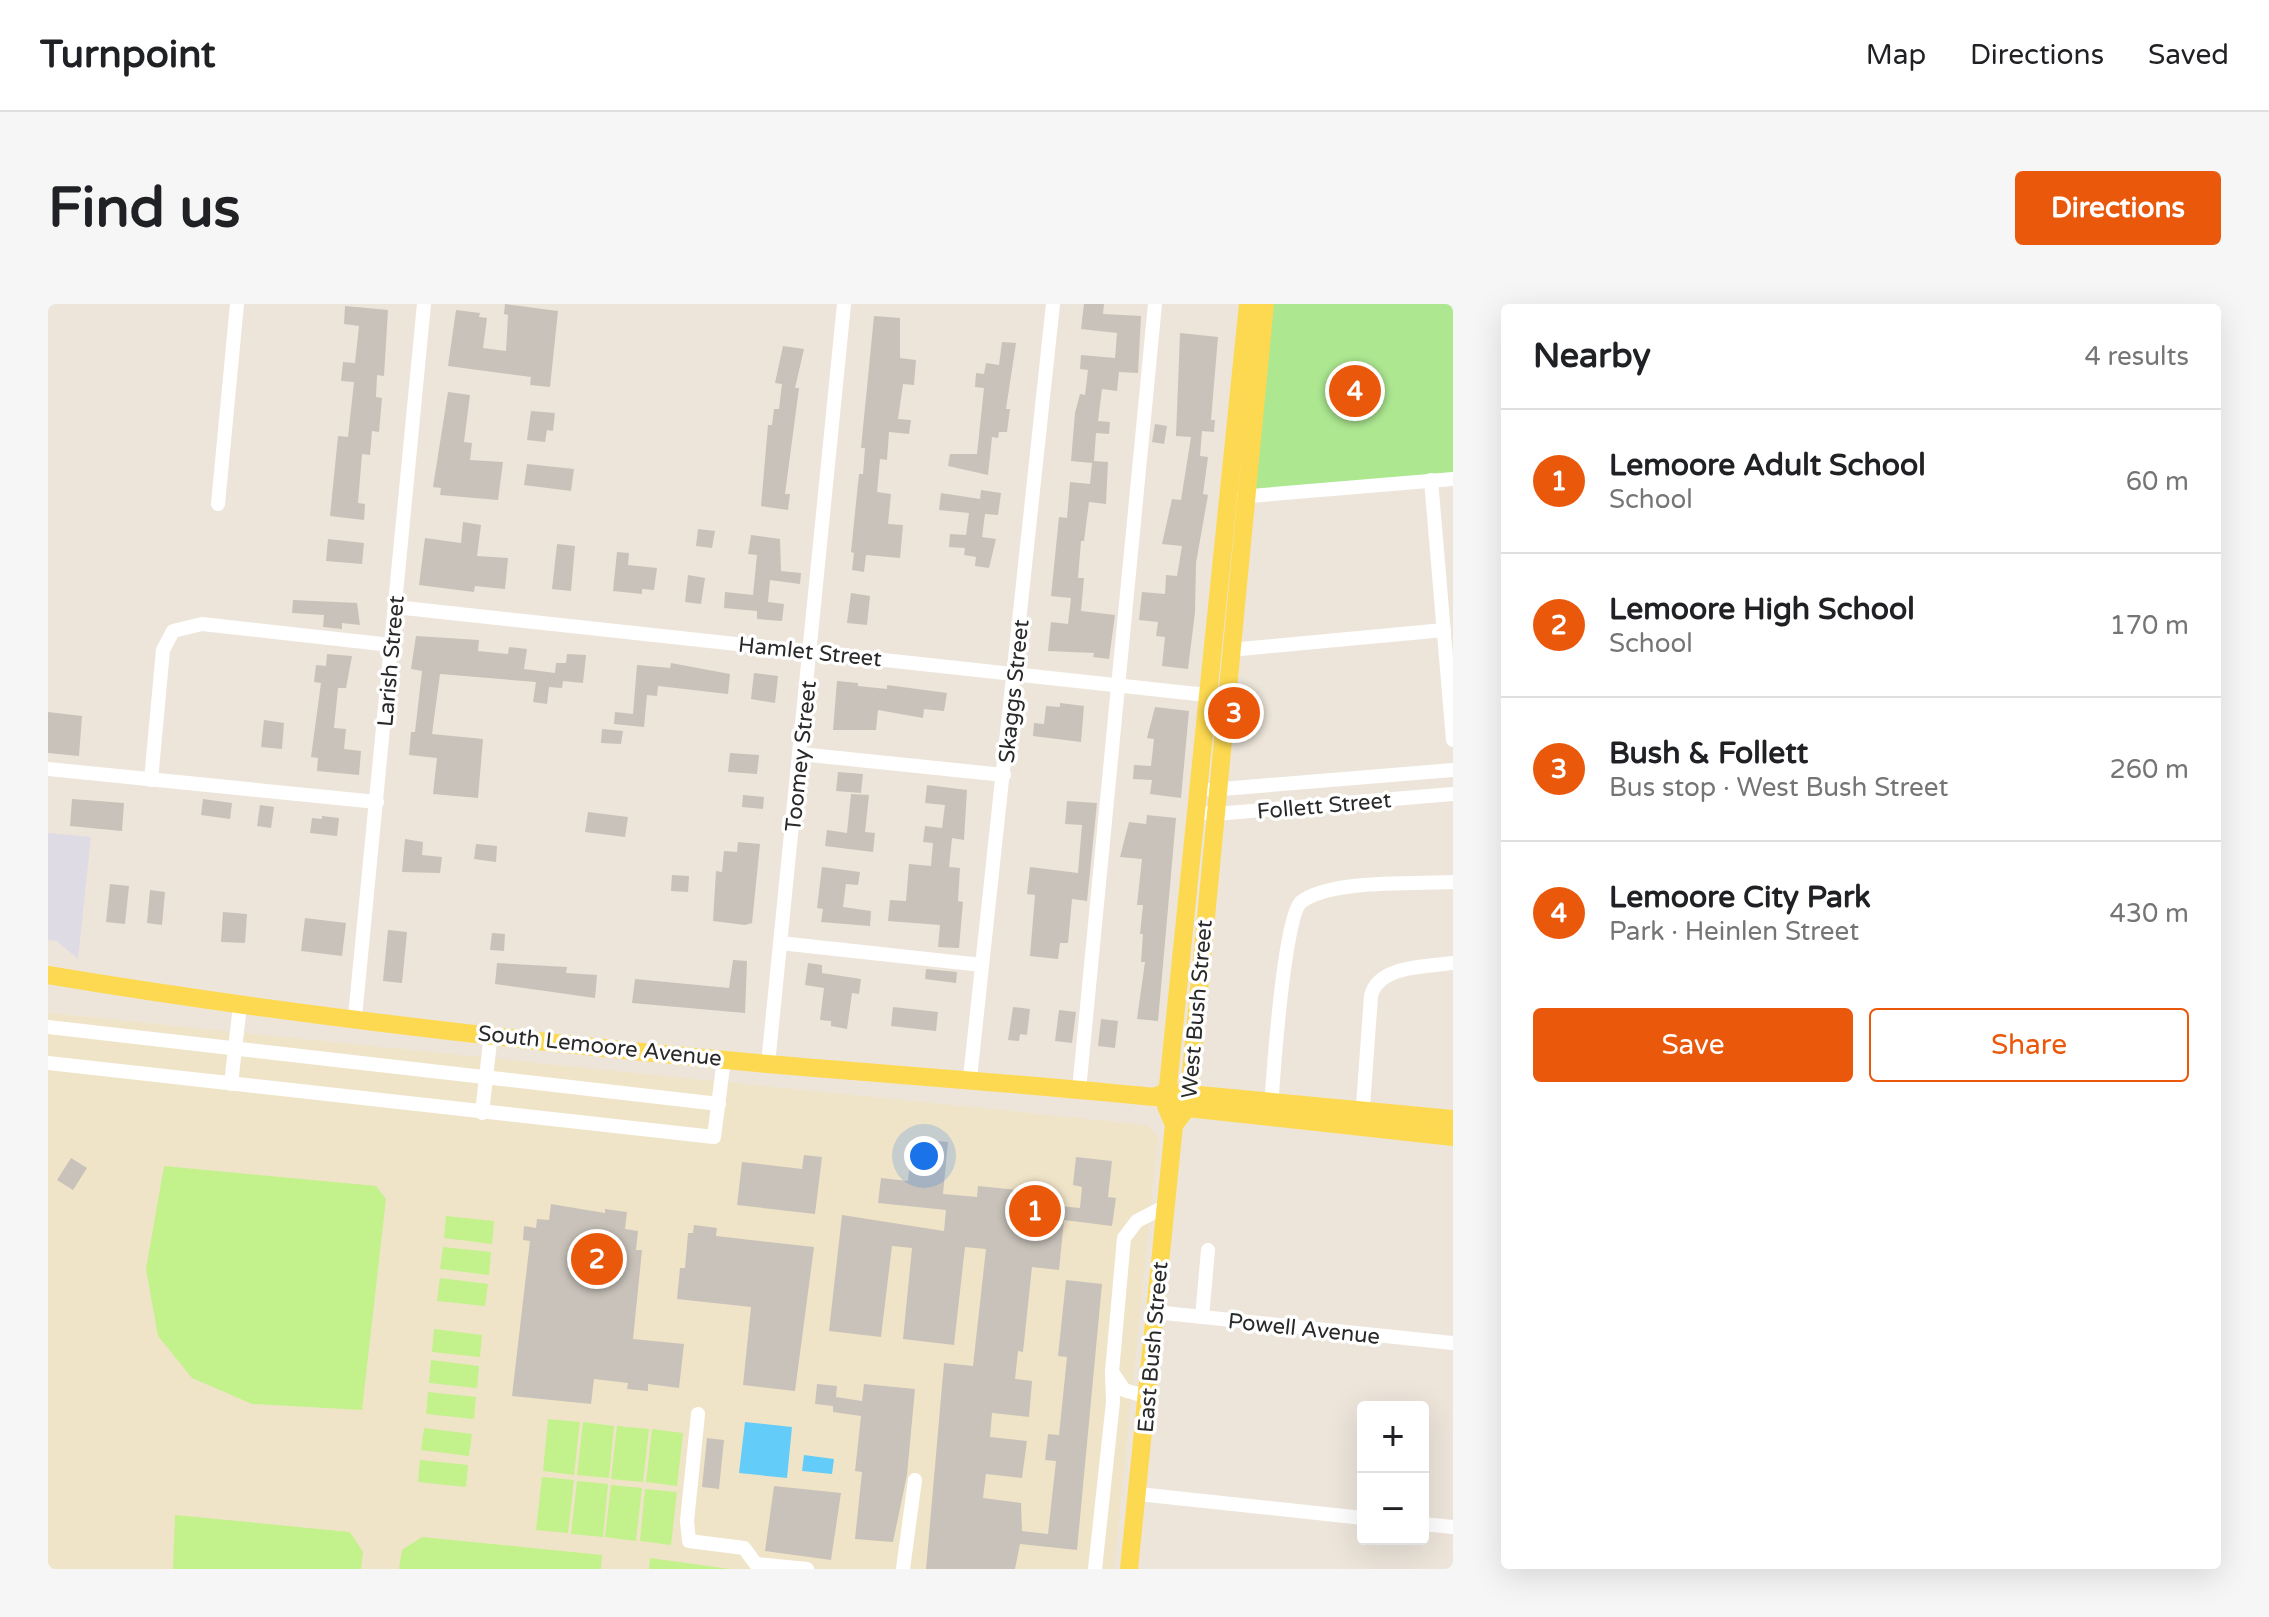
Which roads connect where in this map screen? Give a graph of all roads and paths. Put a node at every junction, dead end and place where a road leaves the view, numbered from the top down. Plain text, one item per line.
1 (237, 304) edge
2 (424, 304) edge
3 (844, 304) edge
4 (1053, 304) edge
5 (1155, 304) edge
6 (1248, 304) edge
7 (1265, 304) edge
8 (1453, 479) edge
9 (1431, 480) junction
10 (1238, 497) junction
11 (218, 504) dead end
12 (395, 607) junction
13 (1444, 630) junction
14 (391, 645) junction
15 (1230, 650) junction
16 (811, 652) junction
17 (1015, 672) junction
18 (1118, 685) junction
19 (1216, 696) junction
20 (1453, 740) edge
21 (800, 754) junction
22 (48, 769) edge
23 (1453, 770) edge
24 (1004, 775) junction
25 (151, 780) junction
26 (1208, 789) junction
27 (1453, 794) edge
28 (377, 802) junction
29 (1195, 812) junction
30 (1215, 814) junction
31 (1453, 882) edge
32 (780, 943) junction
33 (1453, 963) edge
34 (982, 965) junction
35 (48, 975) edge
36 (240, 1005) junction
37 (355, 1017) junction
38 (48, 1027) edge
39 (491, 1033) junction
40 (235, 1050) junction
41 (724, 1059) junction
42 (48, 1063) edge
43 (768, 1064) junction
44 (486, 1077) junction
45 (970, 1078) junction
46 (231, 1084) junction
47 (1079, 1090) junction
48 (1162, 1098) junction
49 (1188, 1101) junction
50 (719, 1104) junction
51 (1270, 1109) junction
52 (482, 1113) junction
53 (1362, 1118) junction
54 (1453, 1119) edge
55 (1174, 1125) junction
56 (1453, 1137) edge
57 (1166, 1206) junction
58 (1208, 1250) dead end
59 (1155, 1312) junction
60 (1202, 1317) junction
61 (1453, 1343) edge
62 (1112, 1372) junction
63 (1148, 1397) junction
64 (698, 1414) dead end
65 (915, 1480) dead end
66 (1138, 1494) junction
67 (1357, 1517) edge
68 (1429, 1525) edge
69 (1453, 1527) edge
70 (807, 1569) edge
71 (903, 1569) edge
72 (1095, 1569) edge
73 (1129, 1569) edge

1 - 11 street
2 - 12 street, Larish Street
3 - 16 street, Toomey Street
4 - 17 street, Skaggs Street
5 - 18 street
6 - 10 main road, West Bush Street
7 - 10 main road, West Bush Street
8 - 9 street
9 - 10 street
9 - 13 street
10 - 15 main road, West Bush Street
10 - 19 main road, West Bush Street
12 - 14 street, Larish Street
12 - 16 street, Hamlet Street
13 - 15 street
13 - 20 street
14 - 25 street
14 - 28 street, Larish Street
15 - 19 main road, West Bush Street
16 - 17 street, Hamlet Street
16 - 21 street, Toomey Street
17 - 18 street, Hamlet Street
17 - 24 street, Skaggs Street
18 - 19 street, Hamlet Street
18 - 47 street
19 - 26 main road, West Bush Street
21 - 24 street
21 - 32 street, Toomey Street
22 - 25 street
23 - 26 street, Follett Street
24 - 34 street, Skaggs Street
25 - 28 street
26 - 29 main road, West Bush Street
26 - 30 main road, West Bush Street
27 - 30 street, Follett Street
28 - 37 street, Larish Street
29 - 30 street, Follett Street
29 - 48 main road, West Bush Street
30 - 49 main road, West Bush Street
31 - 51 street
32 - 34 street
32 - 43 street, Toomey Street
33 - 53 street
34 - 45 street, Skaggs Street
35 - 36 main road, South Lemoore Avenue
36 - 37 main road, South Lemoore Avenue
36 - 40 street
37 - 39 main road, South Lemoore Avenue
38 - 40 street
39 - 41 main road, South Lemoore Avenue
39 - 44 street
40 - 44 street
40 - 46 street
41 - 43 main road, South Lemoore Avenue
41 - 50 street
42 - 46 street
43 - 45 main road, South Lemoore Avenue
44 - 50 street
44 - 52 street
45 - 47 main road, South Lemoore Avenue
46 - 52 street
47 - 48 main road, South Lemoore Avenue
48 - 49 main road, South Lemoore Avenue
48 - 55 main road, West Bush Street
49 - 51 main road, South Lemoore Avenue
49 - 55 main road, West Bush Street
50 - 52 street
51 - 53 main road, South Lemoore Avenue
53 - 54 main road
53 - 56 main road
55 - 57 main road, East Bush Street
57 - 59 main road, East Bush Street
57 - 62 street
58 - 60 street
59 - 60 street, Powell Avenue
59 - 63 main road, East Bush Street
60 - 61 street, Powell Avenue
62 - 63 street
62 - 72 street
63 - 66 main road, East Bush Street
64 - 70 street
65 - 71 street
66 - 67 street
66 - 73 main road, East Bush Street
68 - 69 street

